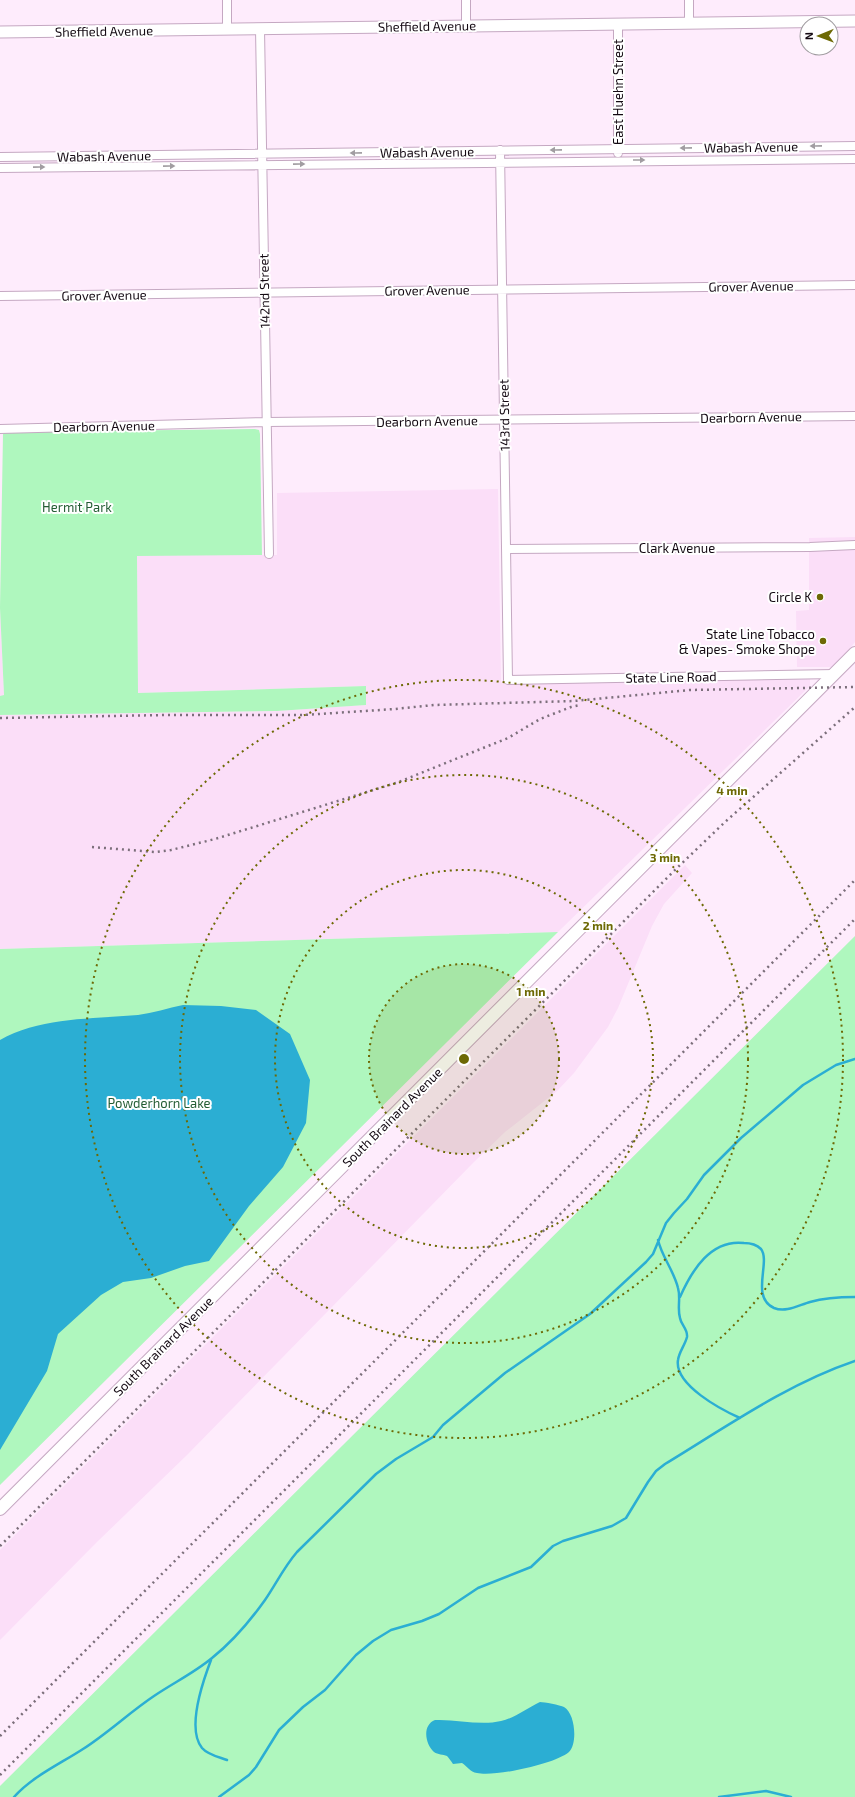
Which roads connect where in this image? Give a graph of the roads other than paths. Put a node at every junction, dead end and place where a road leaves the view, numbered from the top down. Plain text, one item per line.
1 (227, 0) edge
2 (466, 0) edge
3 (689, 0) edge
4 (855, 21) edge
5 (689, 23) junction
6 (618, 24) junction
7 (466, 25) junction
8 (260, 28) junction
9 (227, 29) junction
10 (0, 32) edge
11 (855, 146) edge
12 (618, 149) junction
13 (500, 150) junction
14 (262, 153) junction
15 (0, 157) edge
16 (855, 159) edge
17 (618, 160) junction
18 (500, 162) junction
19 (262, 165) junction
20 (0, 168) edge
21 (855, 285) edge
22 (502, 289) junction
23 (264, 292) junction
24 (0, 296) edge
25 (855, 416) edge
26 (504, 420) junction
27 (267, 422) junction
28 (0, 429) edge
29 (853, 546) edge
30 (506, 549) junction
31 (269, 554) dead end
32 (855, 653) edge
33 (834, 674) junction
34 (508, 680) joint
35 (0, 1509) edge

1 - 9 street
2 - 7 street
3 - 5 street
4 - 5 street, Sheffield Avenue
5 - 6 street, Sheffield Avenue
6 - 7 street, Sheffield Avenue
6 - 12 street, East Huehn Street
7 - 8 street, Sheffield Avenue
8 - 9 street, Sheffield Avenue
8 - 14 street, 142nd Street
9 - 10 street, Sheffield Avenue
11 -> 12 street, Wabash Avenue
12 -> 13 street, Wabash Avenue
12 - 17 street, East Huehn Street
13 -> 14 street, Wabash Avenue
13 - 18 street, 143rd Street
14 - 15 street, Wabash Avenue
14 - 19 street, 142nd Street
17 -> 16 street, Wabash Avenue
17 - 18 street, Wabash Avenue
19 -> 18 street, Wabash Avenue
18 - 22 street, 143rd Street
20 -> 19 street, Wabash Avenue
19 - 23 street, 142nd Street
21 - 22 street, Grover Avenue
22 - 23 street, Grover Avenue
22 - 26 street, 143rd Street
23 - 24 street, Grover Avenue
23 - 27 street, 142nd Street
25 - 26 street, Dearborn Avenue
26 - 27 street, Dearborn Avenue
26 - 30 street, 143rd Street
27 - 28 street, Dearborn Avenue
27 - 31 street, 142nd Street
29 - 30 street, Clark Avenue
30 - 34 street, 143rd Street
32 - 33 main road, South Brainard Avenue
33 - 34 street, State Line Road
33 - 35 main road, South Brainard Avenue

